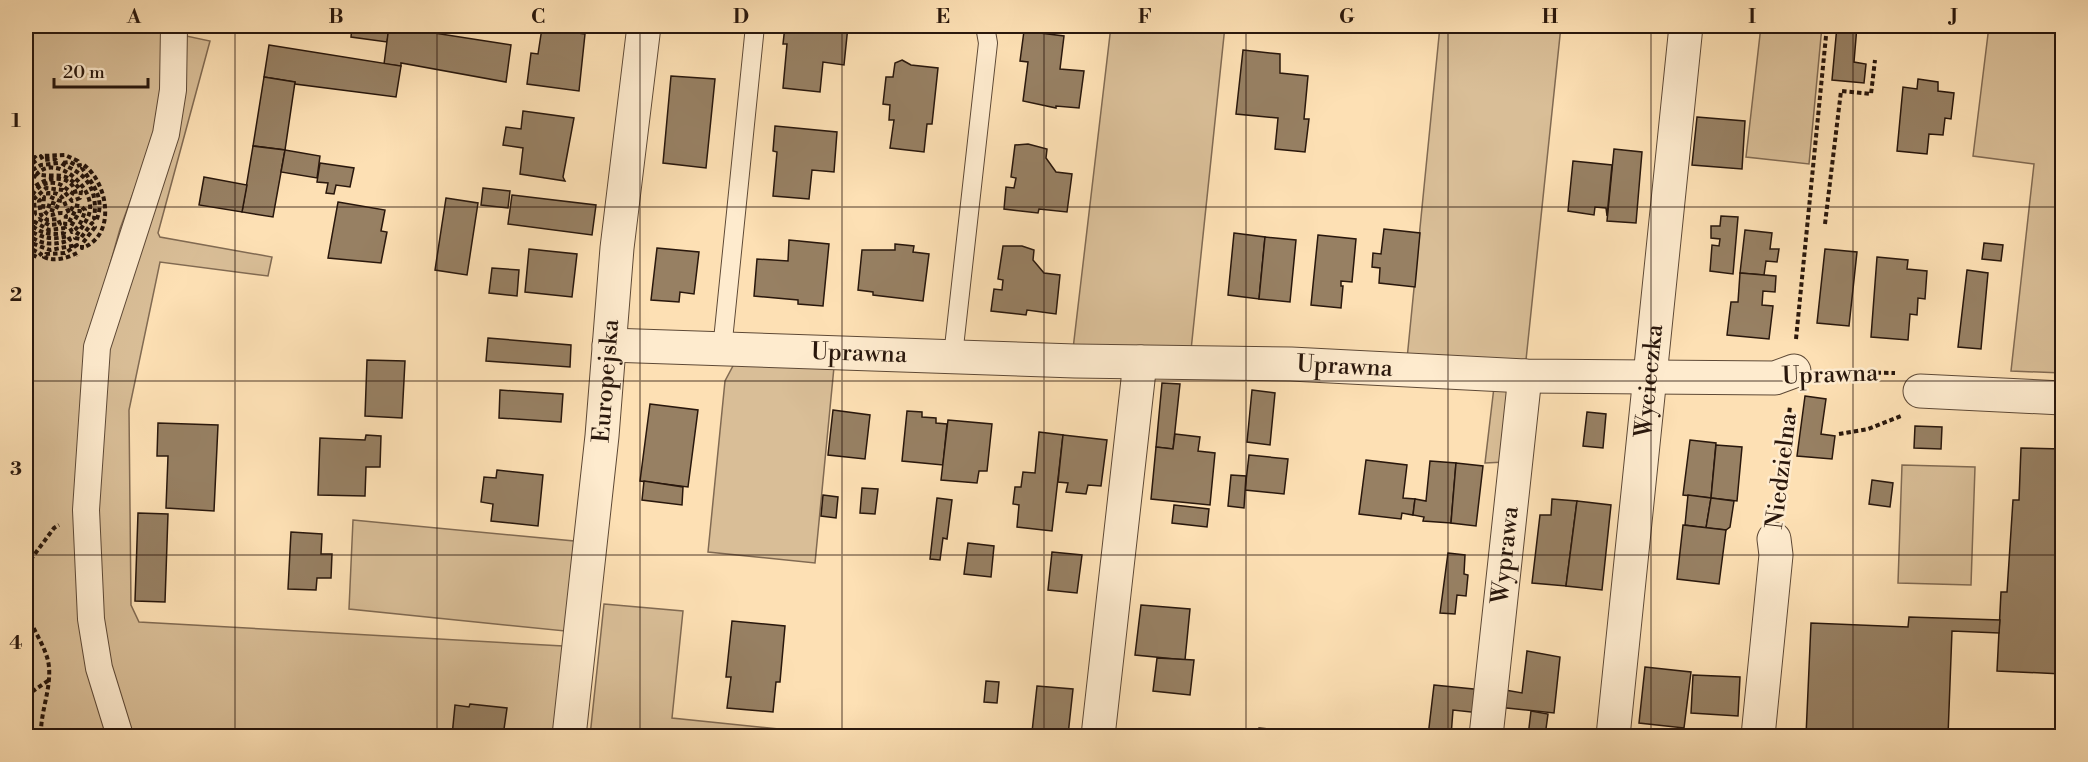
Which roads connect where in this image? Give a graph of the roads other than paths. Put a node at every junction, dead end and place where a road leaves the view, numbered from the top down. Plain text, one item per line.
1 (174, 26) edge
2 (644, 26) edge
3 (755, 26) edge
4 (986, 26) edge
5 (1686, 26) edge
6 (609, 345) junction
7 (722, 350) junction
8 (953, 356) junction
9 (1140, 362) junction
10 (1794, 371) road end
11 (1651, 375) junction
12 (1525, 376) junction
13 (2062, 398) edge
14 (1911, 404) road end
15 (1774, 539) road end
16 (120, 736) edge
17 (569, 736) edge
18 (1098, 736) edge
19 (1486, 736) edge
20 (1613, 736) edge
21 (1758, 736) edge

1 - 16 street
2 - 6 street, Europejska
3 - 7 lane
4 - 8 lane
5 - 11 street, Wycieczka
6 - 7 street, Uprawna
6 - 17 street, Europejska
7 - 8 street, Uprawna
8 - 9 street, Uprawna
9 - 12 street, Uprawna
9 - 18 street
10 - 11 street, Uprawna
11 - 12 street, Uprawna
11 - 20 street, Wycieczka
12 - 19 street, Wyprawa
13 - 14 street
15 - 21 street, Niedzielna

